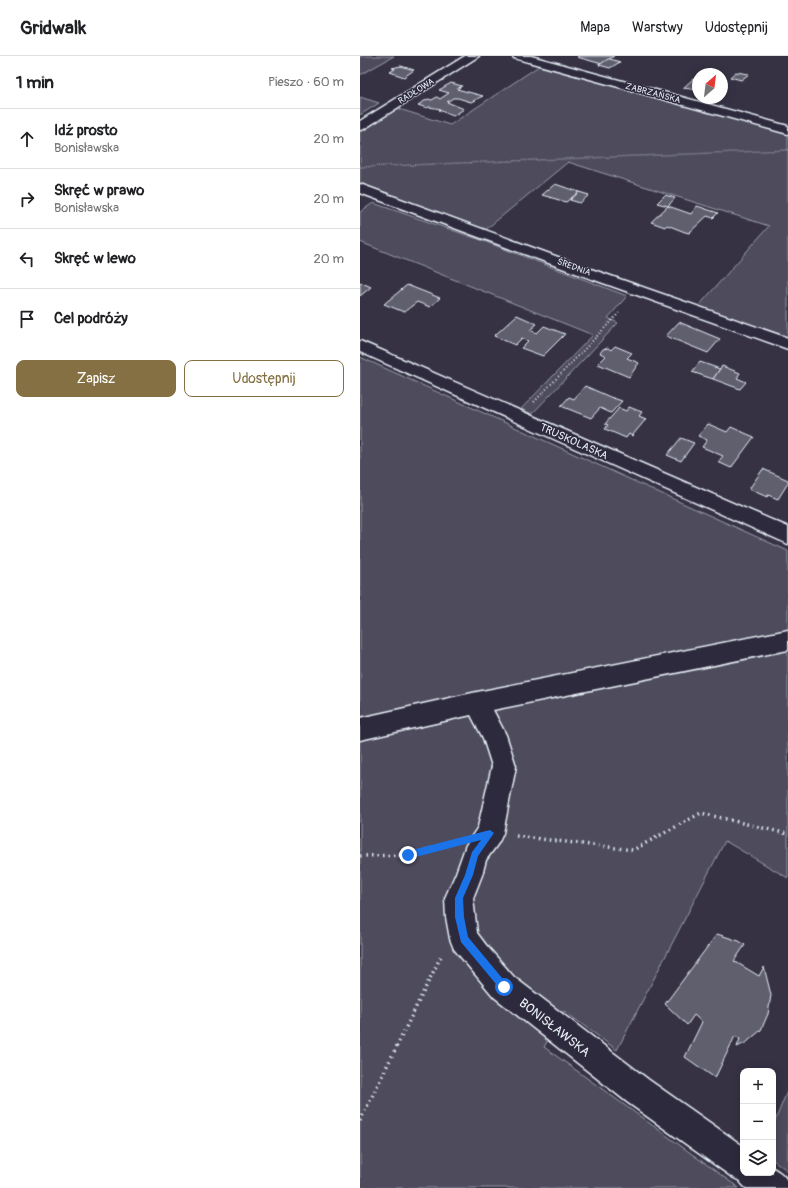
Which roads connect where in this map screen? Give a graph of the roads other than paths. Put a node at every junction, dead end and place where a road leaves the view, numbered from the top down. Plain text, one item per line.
1 (473, 56) edge
2 (518, 56) edge
3 (360, 126) edge
4 (788, 130) edge
5 (360, 188) edge
6 (788, 344) edge
7 (360, 346) edge
8 (788, 536) edge
9 (788, 640) edge
10 (477, 703) junction
11 (360, 729) edge
12 (740, 1164) edge
13 (757, 1176) edge
14 (774, 1188) edge

1 - 3 street, RADŁOWA
2 - 4 street, ZABRZAŃSKA
5 - 6 street, ŚREDNIA
7 - 8 street, TRUSKOLASKA
9 - 10 street
10 - 11 street
10 - 12 street, BONISŁAWSKA
13 - 14 street

